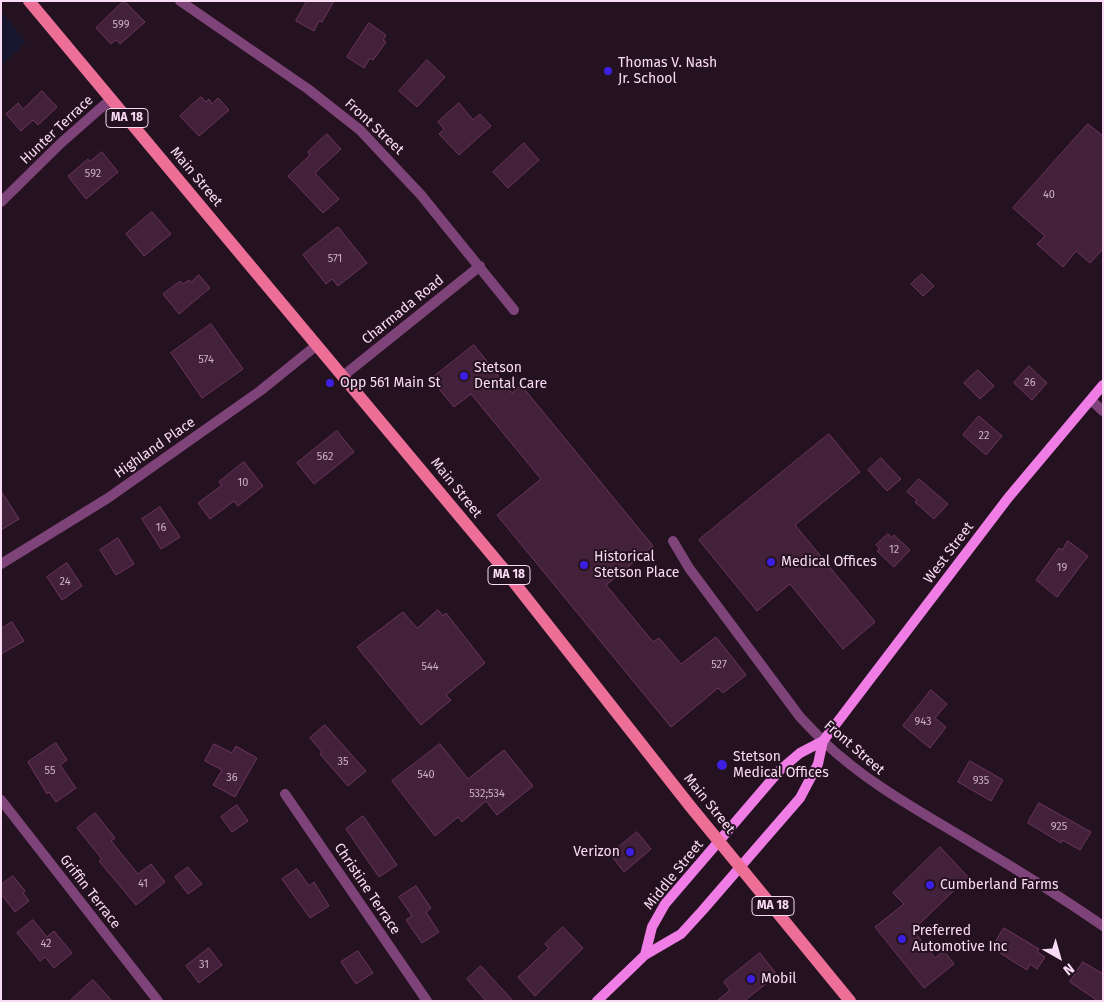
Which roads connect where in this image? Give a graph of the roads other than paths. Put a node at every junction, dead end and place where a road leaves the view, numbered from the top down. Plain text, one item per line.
1 (29, 1) edge
2 (180, 1) edge
3 (111, 99) junction
4 (1, 202) edge
5 (480, 266) junction
6 (514, 310) dead end
7 (317, 345) junction
8 (343, 376) junction
9 (1103, 386) edge
10 (1091, 400) junction
11 (1103, 411) edge
12 (673, 542) dead end
13 (1, 564) edge
14 (823, 741) junction
15 (285, 794) dead end
16 (1, 800) edge
17 (719, 841) junction
18 (740, 867) junction
19 (1103, 926) edge
20 (645, 955) junction
21 (158, 1001) edge
22 (427, 1001) edge
23 (596, 1001) edge
24 (850, 1001) edge

1 - 3 main road, Main Street / MA 18
2 - 5 street, Front Street
3 - 4 street, Hunter Terrace
3 - 7 main road, Main Street / MA 18
5 - 6 street, Front Street
5 - 8 street, Charmada Road
7 - 8 main road, Main Street / MA 18
7 - 13 street, Highland Place
8 - 17 main road, Main Street / MA 18
9 - 10 main road, West Street
10 - 11 street
10 - 14 main road, West Street
12 - 14 street, Front Street
14 - 17 main road, Middle Street
14 - 18 main road
14 - 19 street, Front Street
15 - 22 street, Christine Terrace
16 - 21 street, Griffin Terrace
17 - 18 main road, Main Street / MA 18
17 - 20 main road, Middle Street
18 - 20 main road
18 - 24 main road, Main Street / MA 18
20 - 23 main road

